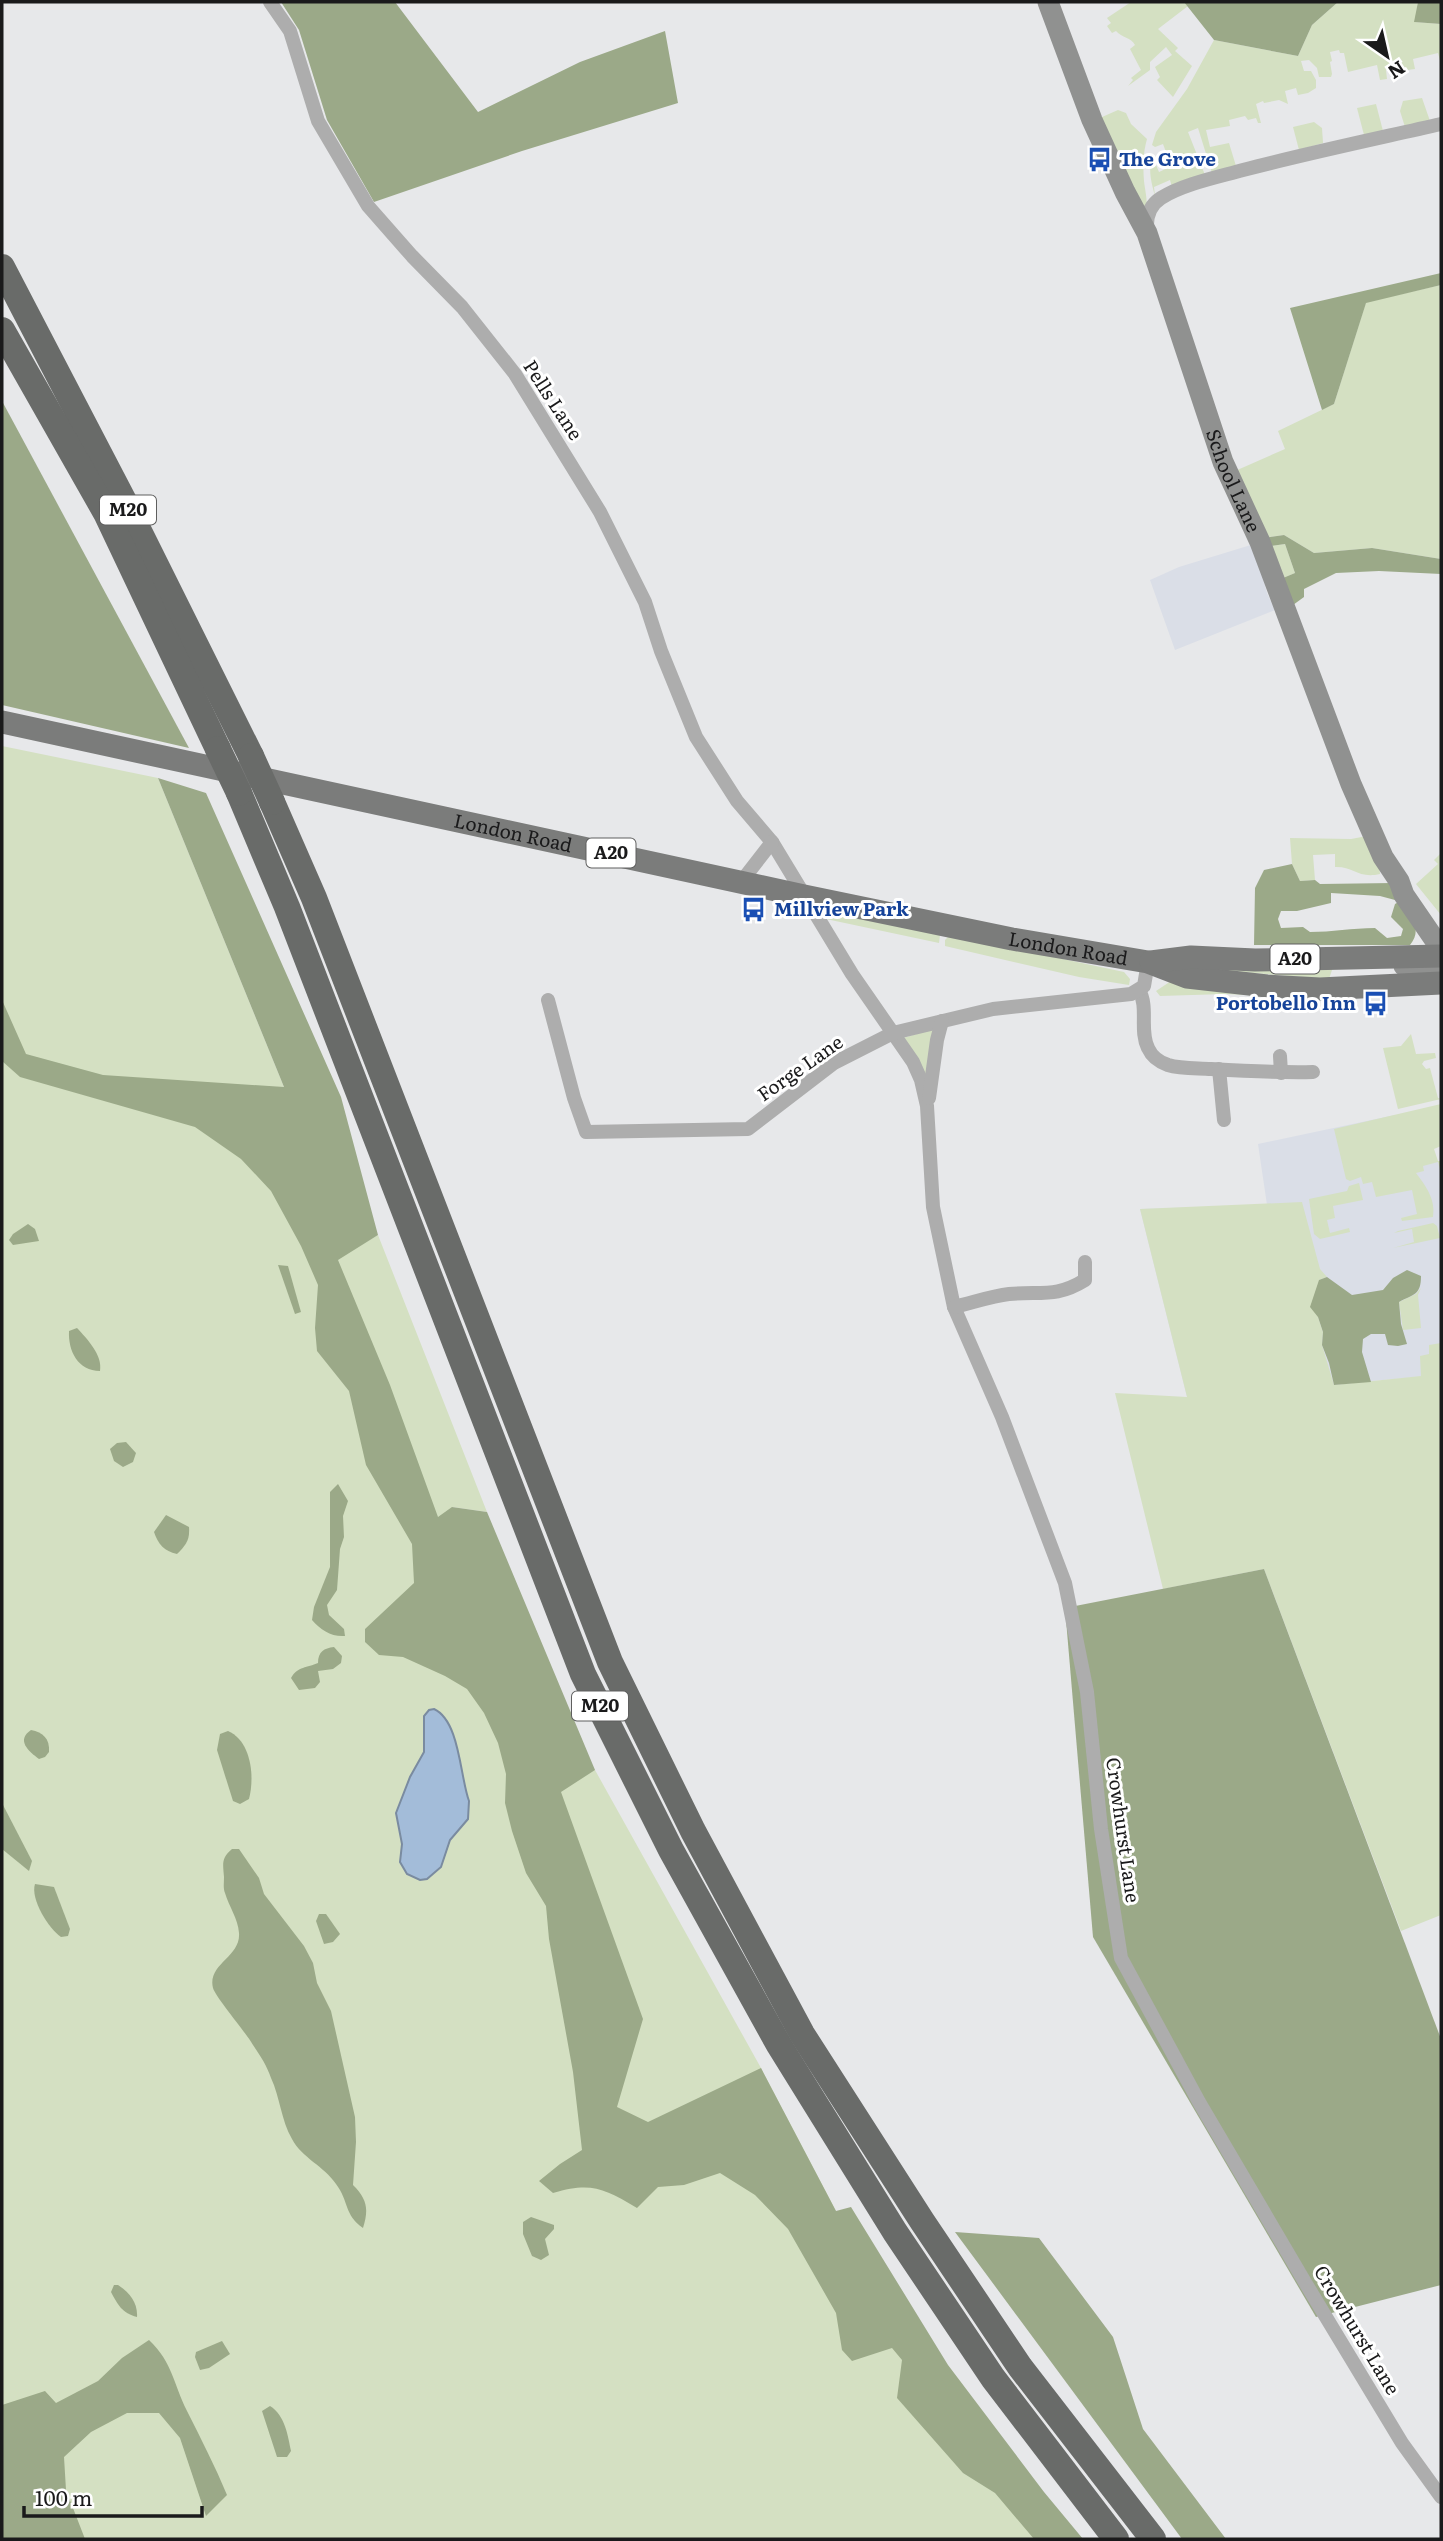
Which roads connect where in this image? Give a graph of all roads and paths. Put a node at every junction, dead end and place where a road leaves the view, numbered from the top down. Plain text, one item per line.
1 (270, 2) edge
2 (1048, 2) edge
3 (1441, 124) edge
4 (1147, 233) junction
5 (2, 267) edge
6 (2, 330) edge
7 (2, 722) edge
8 (772, 842) junction
9 (741, 882) junction
10 (804, 896) junction
11 (1441, 949) edge
12 (1441, 956) edge
13 (1346, 958) junction
14 (1148, 962) junction
15 (1441, 971) edge
16 (1441, 984) edge
17 (1139, 990) junction
18 (548, 1000) dead end
19 (942, 1021) junction
20 (893, 1033) junction
21 (1280, 1056) dead end
22 (1219, 1069) junction
23 (1313, 1072) dead end
24 (1281, 1073) junction
25 (927, 1106) junction
26 (1224, 1119) dead end
27 (1085, 1262) dead end
28 (954, 1307) junction
29 (1441, 2497) edge
30 (1116, 2539) edge
31 (1153, 2539) edge

1 - 8 street, Pells Lane
2 - 4 street, School Lane
3 - 4 street
4 - 11 street, School Lane
5 - 31 highway, M20, bridge
6 - 30 highway, M20, bridge
7 - 9 main road, London Road / A20
8 - 9 street
8 - 10 street, Pells Lane
9 - 10 main road, London Road / A20
10 - 14 main road, London Road / A20
10 - 20 street, Crowhurst Lane
12 - 13 main road, London Road / A20
13 - 14 main road, London Road / A20
13 - 15 street
14 - 16 main road, London Road / A20
14 - 17 street
17 - 19 street, Forge Lane
17 - 22 street
18 - 20 street, Forge Lane
19 - 20 street, Forge Lane
19 - 25 street, Crowhurst Lane
20 - 25 street, Crowhurst Lane
21 - 24 street
22 - 24 street
22 - 26 street
23 - 24 street
25 - 28 street, Crowhurst Lane
27 - 28 street
28 - 29 street, Crowhurst Lane

